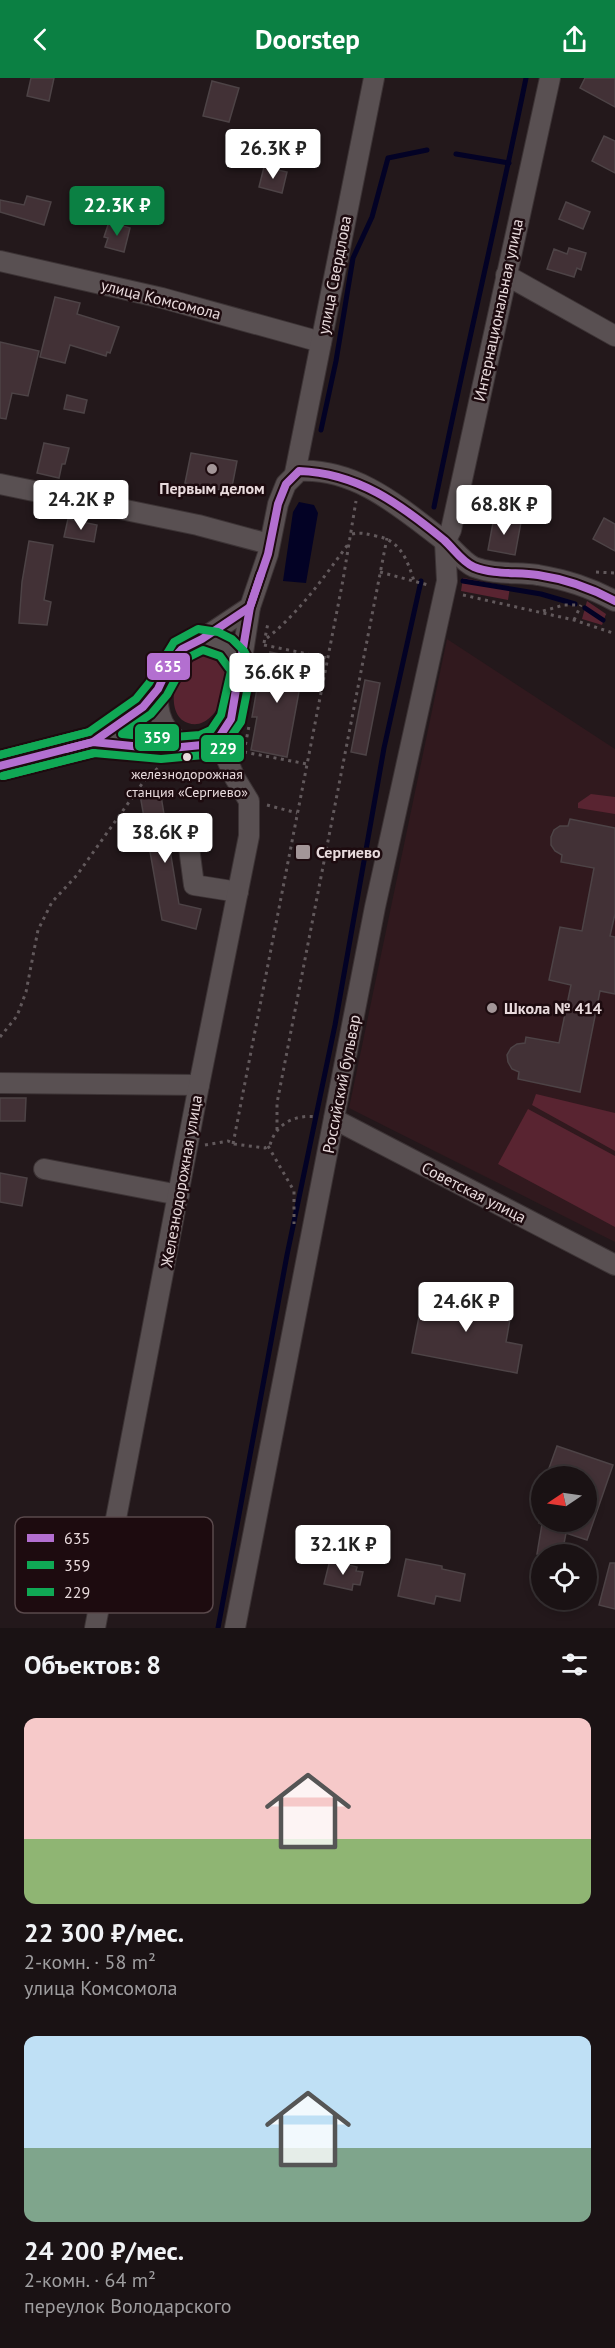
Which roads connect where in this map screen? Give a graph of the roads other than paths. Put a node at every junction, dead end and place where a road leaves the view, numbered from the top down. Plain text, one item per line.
1 (374, 78) edge
2 (550, 78) edge
3 (0, 261) edge
4 (506, 275) junction
5 (615, 336) edge
6 (321, 342) junction
7 (290, 478) junction
8 (0, 484) edge
9 (445, 542) junction
10 (269, 544) junction
11 (615, 601) edge
12 (250, 607) junction
13 (202, 639) junction
14 (242, 669) junction
15 (158, 689) junction
16 (218, 739) junction
17 (93, 742) junction
18 (186, 747) junction
19 (0, 766) edge
20 (186, 825) dead end
21 (238, 892) junction
22 (0, 1083) edge
23 (199, 1085) junction
24 (334, 1119) junction
25 (44, 1169) dead end
26 (179, 1195) junction
27 (615, 1265) edge
28 (117, 1517) edge
29 (98, 1613) edge
30 (95, 1628) edge
31 (235, 1628) edge

1 - 6 street, улица Свердлова
2 - 4 street, Интернациональная улица
3 - 6 street, улица Комсомола
4 - 5 street
4 - 9 street, Интернациональная улица
6 - 7 street, улица Свердлова
7 - 9 street
7 - 10 street, улица Свердлова
8 - 10 street
9 - 11 street
9 - 24 street, Российский бульвар
10 - 12 street, улица Свердлова
12 - 13 street
12 - 14 street, улица Свердлова
13 - 14 street
13 - 15 street
14 - 16 street, улица Свердлова
15 - 17 street
15 - 18 street
16 - 18 street
16 - 21 street, Железнодорожная улица
17 - 18 street
17 - 19 street
20 - 21 street
21 - 23 street, Железнодорожная улица
22 - 23 street
23 - 26 street, Железнодорожная улица
24 - 27 street, Советская улица
24 - 31 street, Российский бульвар
25 - 26 street
26 - 28 street, Железнодорожная улица
29 - 30 street, Железнодорожная улица

